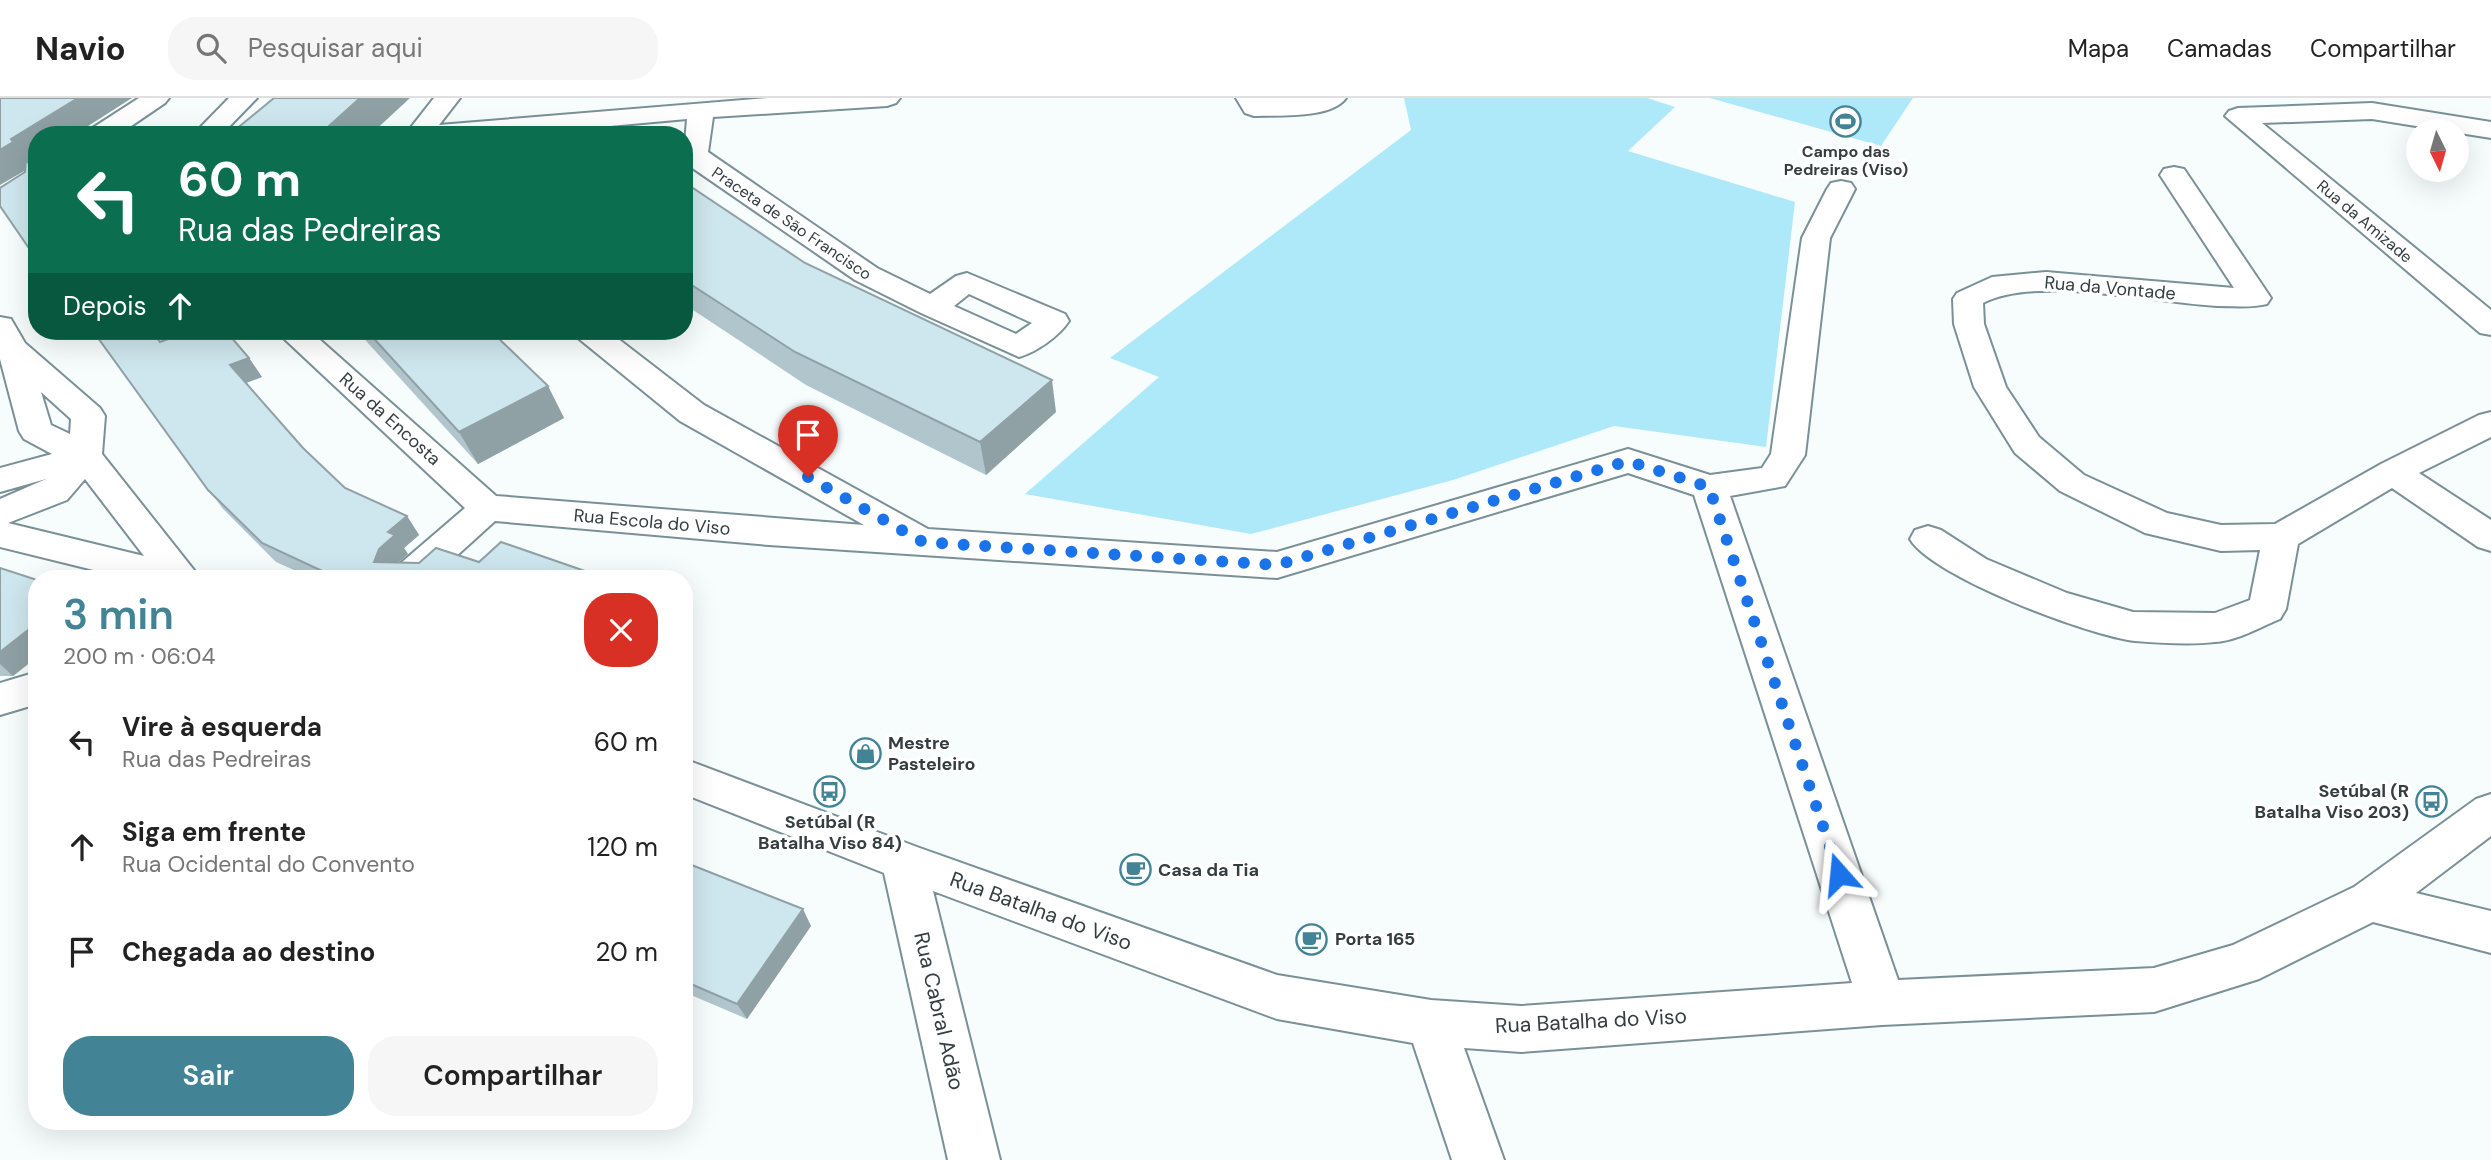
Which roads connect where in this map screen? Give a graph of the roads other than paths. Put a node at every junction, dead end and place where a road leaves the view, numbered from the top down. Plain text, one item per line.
1 (156, 98) edge
2 (244, 98) edge
3 (447, 98) edge
4 (887, 98) edge
5 (1249, 98) edge
6 (1333, 98) edge
7 (2458, 98) edge
8 (701, 110) junction
9 (114, 126) edge
10 (215, 126) edge
11 (426, 126) edge
12 (521, 126) edge
13 (2491, 130) edge
14 (2174, 175) dead end
15 (1841, 189) dead end
16 (932, 307) dead end
17 (2491, 326) edge
18 (7, 338) edge
19 (302, 340) edge
20 (600, 340) edge
21 (2491, 423) edge
22 (85, 456) junction
23 (2393, 472) junction
24 (0, 480) edge
25 (1709, 487) junction
26 (487, 508) junction
27 (0, 513) edge
28 (0, 534) edge
29 (2281, 537) junction
30 (2491, 538) edge
31 (1928, 539) dead end
32 (923, 542) junction
33 (146, 570) edge
34 (176, 570) edge
35 (417, 570) edge
36 (28, 691) edge
37 (0, 699) edge
38 (693, 779) edge
39 (2491, 812) edge
40 (903, 861) junction
41 (2370, 901) junction
42 (2491, 932) edge
43 (1882, 1003) junction
44 (1430, 1023) junction
45 (974, 1160) edge
46 (1478, 1160) edge

1 - 9 street
2 - 10 street
3 - 11 street
4 - 8 street
5 - 6 street
7 - 13 street
8 - 12 street
8 - 16 street, Praceta de São Francisco
13 - 17 street, Rua da Amizade
14 - 29 street, Rua da Vontade
15 - 25 street
18 - 22 street
18 - 22 street
19 - 26 street, Rua da Encosta
20 - 32 street
21 - 23 street
22 - 24 street
22 - 27 street
22 - 34 street
23 - 29 street, Rua da Vontade
23 - 30 street
25 - 32 street, Rua Escola do Viso
25 - 43 street
26 - 32 street, Rua Escola do Viso
26 - 35 street
28 - 33 street
29 - 31 street
36 - 37 street
38 - 40 street, Rua Batalha do Viso
39 - 41 street, Rua Batalha do Viso
40 - 44 street, Rua Batalha do Viso
40 - 45 street, Rua Cabral Adão
41 - 42 street
41 - 43 street, Rua Batalha do Viso
43 - 44 street, Rua Batalha do Viso
44 - 46 street

